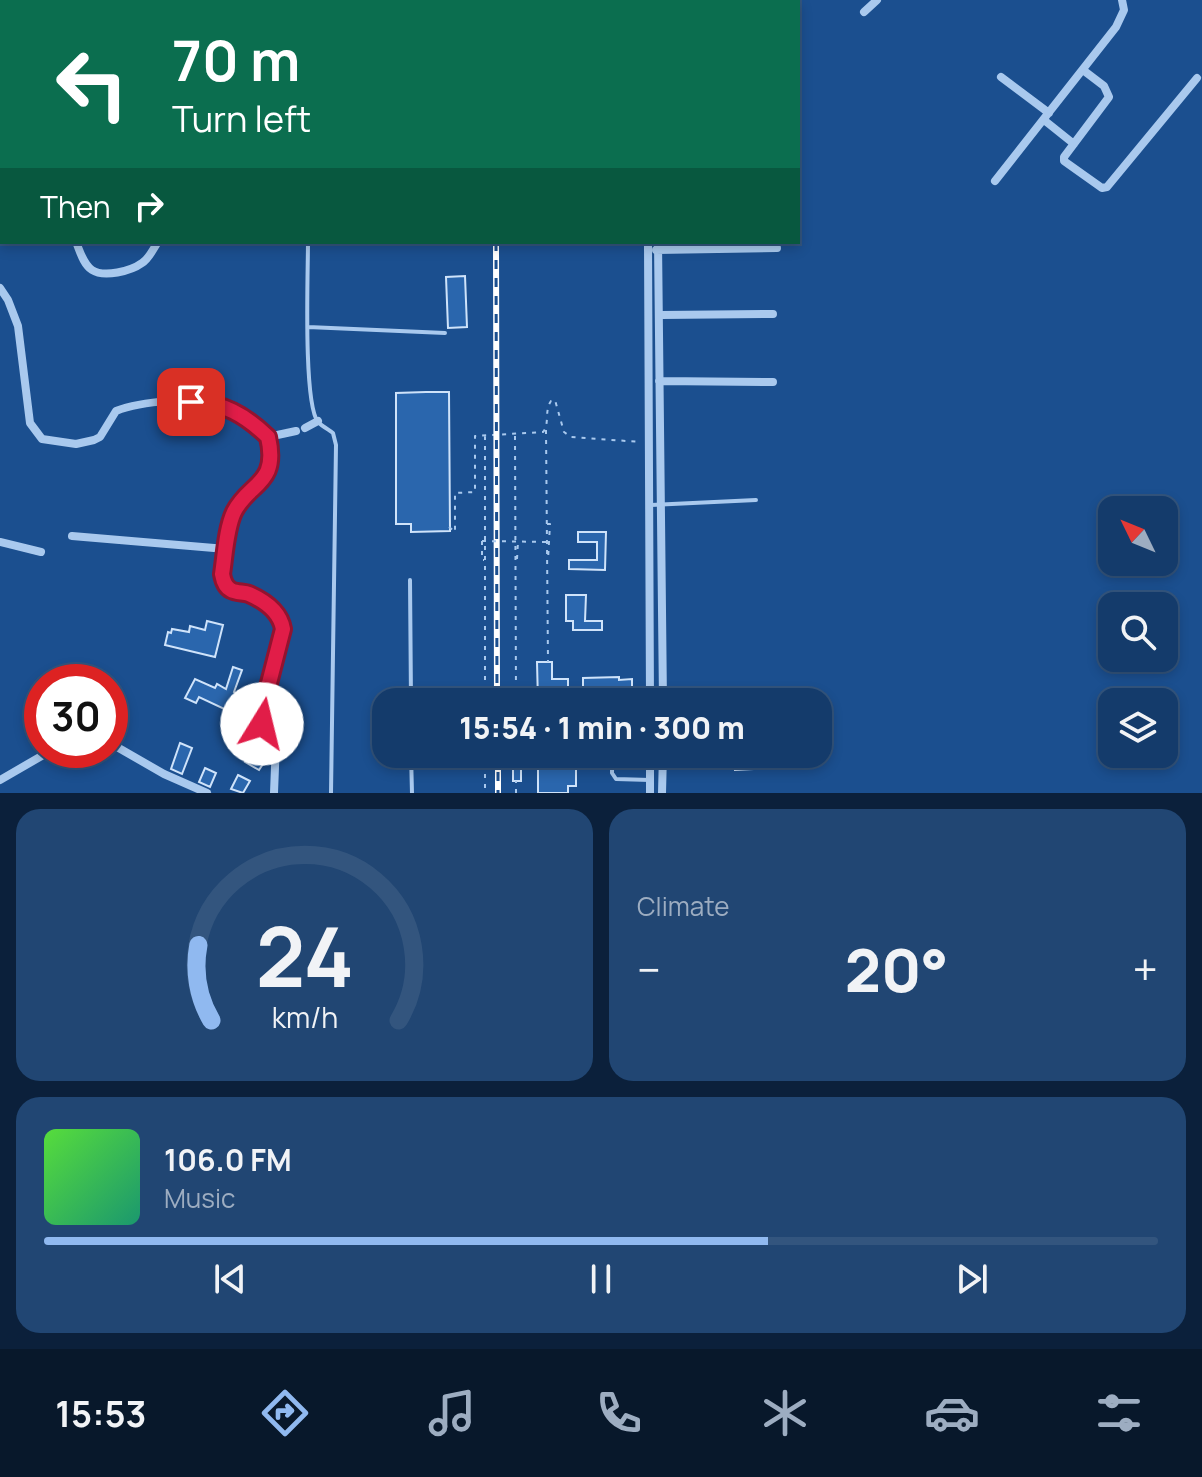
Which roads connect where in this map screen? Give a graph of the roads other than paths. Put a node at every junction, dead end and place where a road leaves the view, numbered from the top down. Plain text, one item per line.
1 (877, 0) edge
2 (1122, 0) edge
3 (864, 12) dead end
4 (1083, 70) junction
5 (1001, 77) dead end
6 (1197, 78) dead end
7 (1046, 116) junction
8 (1074, 144) junction
9 (995, 181) dead end
10 (77, 244) edge
11 (156, 244) edge
12 (308, 244) edge
13 (648, 246) edge
14 (658, 246) edge
15 (777, 248) dead end
16 (0, 288) edge
17 (773, 314) dead end
18 (661, 315) junction
19 (308, 327) junction
20 (445, 333) dead end
21 (661, 380) junction
22 (650, 382) junction
23 (773, 382) dead end
24 (318, 421) junction
25 (268, 437) junction
26 (756, 500) dead end
27 (662, 504) junction
28 (651, 505) junction
29 (72, 536) dead end
30 (0, 542) edge
31 (226, 549) junction
32 (41, 552) dead end
33 (410, 580) dead end
34 (411, 688) edge
35 (650, 688) edge
36 (663, 688) edge
37 (128, 753) edge
38 (24, 766) edge
39 (411, 768) edge
40 (612, 768) edge
41 (650, 768) edge
42 (663, 768) edge
43 (0, 780) edge
44 (650, 780) junction
45 (207, 793) edge
46 (274, 793) edge
47 (331, 793) edge
48 (412, 793) edge
49 (650, 793) edge
50 (662, 793) edge

1 - 3 street
2 - 4 street
4 - 7 street
4 - 8 street
5 - 7 street
6 - 8 street
7 - 8 street
7 - 9 street
10 - 11 street
12 - 19 lane
13 - 14 street
13 - 22 street
14 - 15 street
14 - 18 street
16 - 25 street
17 - 18 street
18 - 21 street
19 - 20 lane
19 - 24 lane
21 - 22 street
21 - 23 street
21 - 27 street
22 - 28 street
24 - 25 street
24 - 47 lane
25 - 31 street
26 - 27 lane
27 - 28 lane
27 - 36 street
28 - 35 street
29 - 31 street
30 - 32 street
31 - 46 street
33 - 34 lane
37 - 45 street
38 - 43 street
39 - 48 lane
40 - 44 lane
41 - 44 street
42 - 50 street
44 - 49 street

